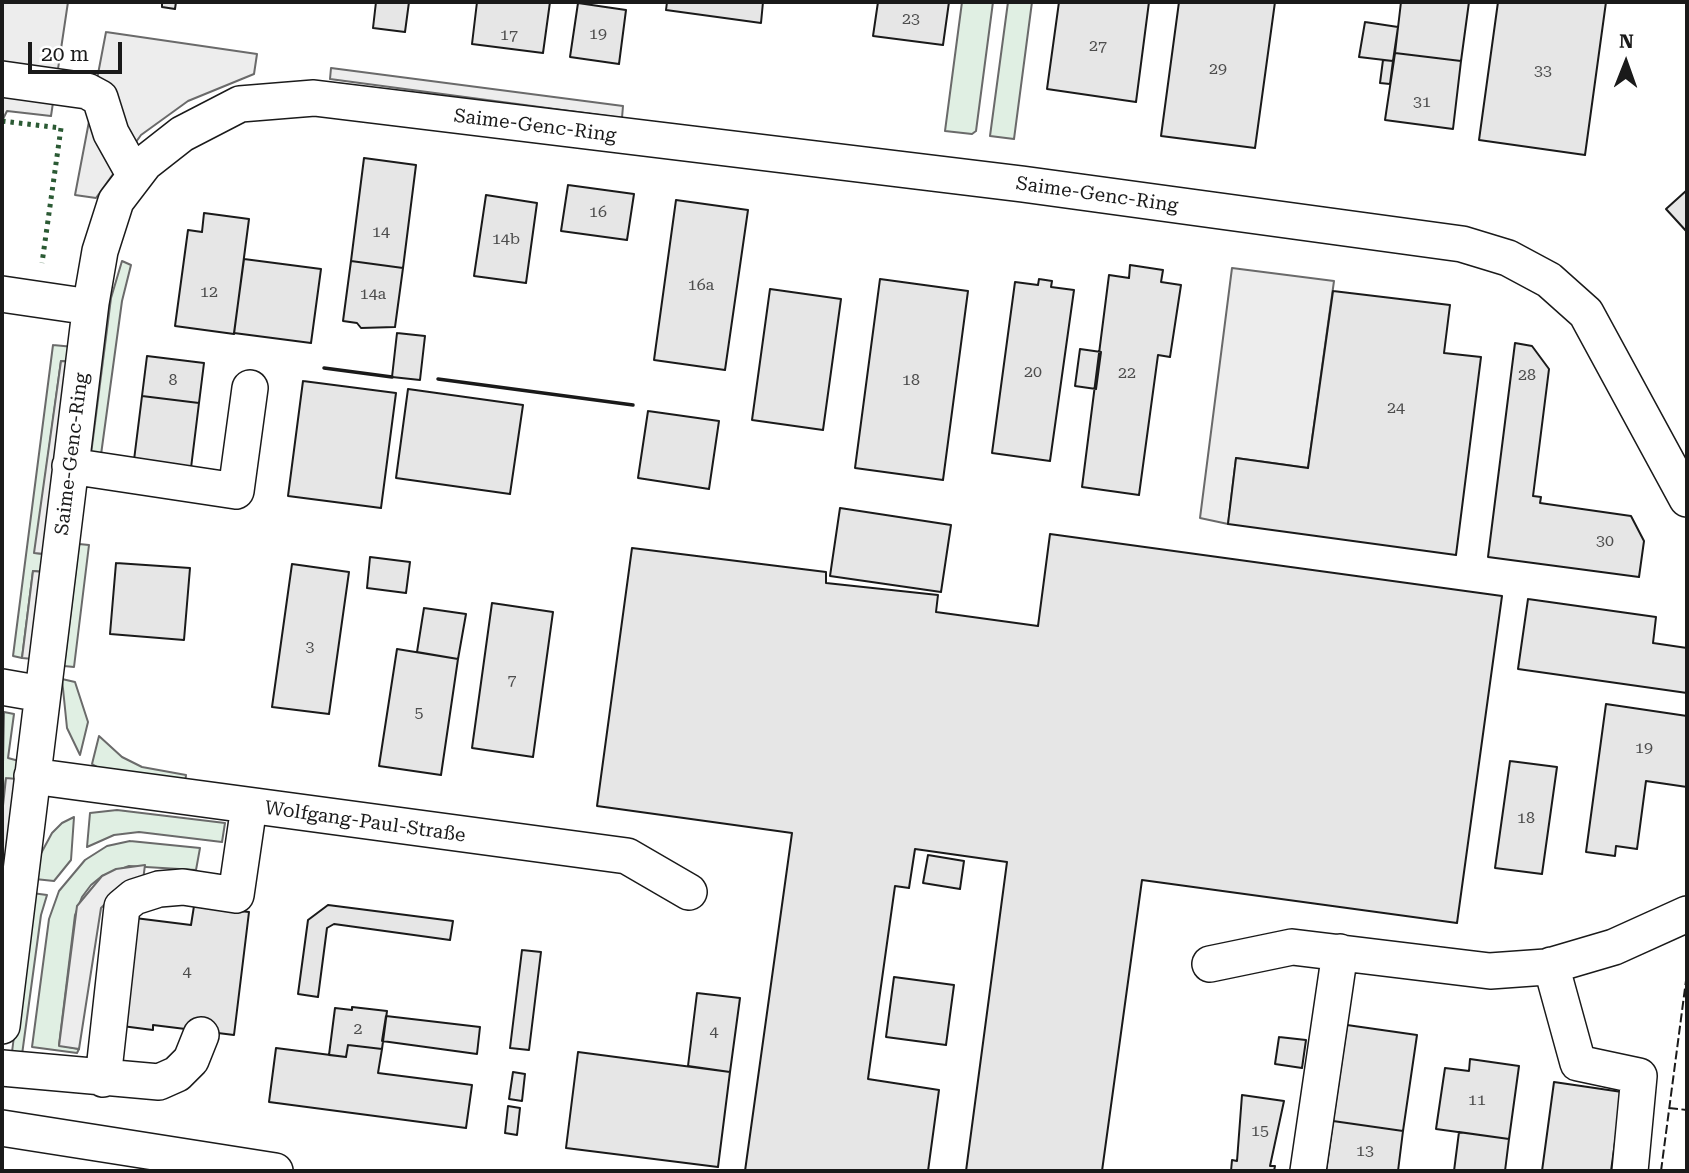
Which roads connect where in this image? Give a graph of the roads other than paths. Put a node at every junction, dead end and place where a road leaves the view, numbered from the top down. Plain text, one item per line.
1 (2, 79) edge
2 (135, 176) junction
3 (2, 294) edge
4 (90, 307) junction
5 (250, 388) dead end
6 (70, 466) junction
7 (1687, 499) edge
8 (2, 687) edge
9 (42, 694) junction
10 (32, 776) junction
11 (249, 806) junction
12 (689, 892) dead end
13 (1687, 914) edge
14 (1340, 953) junction
15 (1210, 964) dead end
16 (1552, 965) junction
17 (2, 1026) edge
18 (201, 1035) dead end
19 (2, 1068) edge
20 (103, 1079) junction
21 (2, 1128) edge
22 (275, 1171) edge
23 (1308, 1171) edge
24 (1629, 1171) edge

1 - 2 street
2 - 4 street, Saime-Genc-Ring
2 - 7 street, Saime-Genc-Ring
3 - 4 street
4 - 6 street, Saime-Genc-Ring
5 - 6 street
6 - 9 street, Saime-Genc-Ring
8 - 9 street
9 - 10 street, Saime-Genc-Ring
10 - 11 street, Wolfgang-Paul-Straße
10 - 17 street, Saime-Genc-Ring
11 - 12 street, Wolfgang-Paul-Straße
11 - 20 street
13 - 16 street
14 - 15 street
14 - 16 street
14 - 23 street
16 - 24 street
18 - 20 street
19 - 20 street
21 - 22 street

